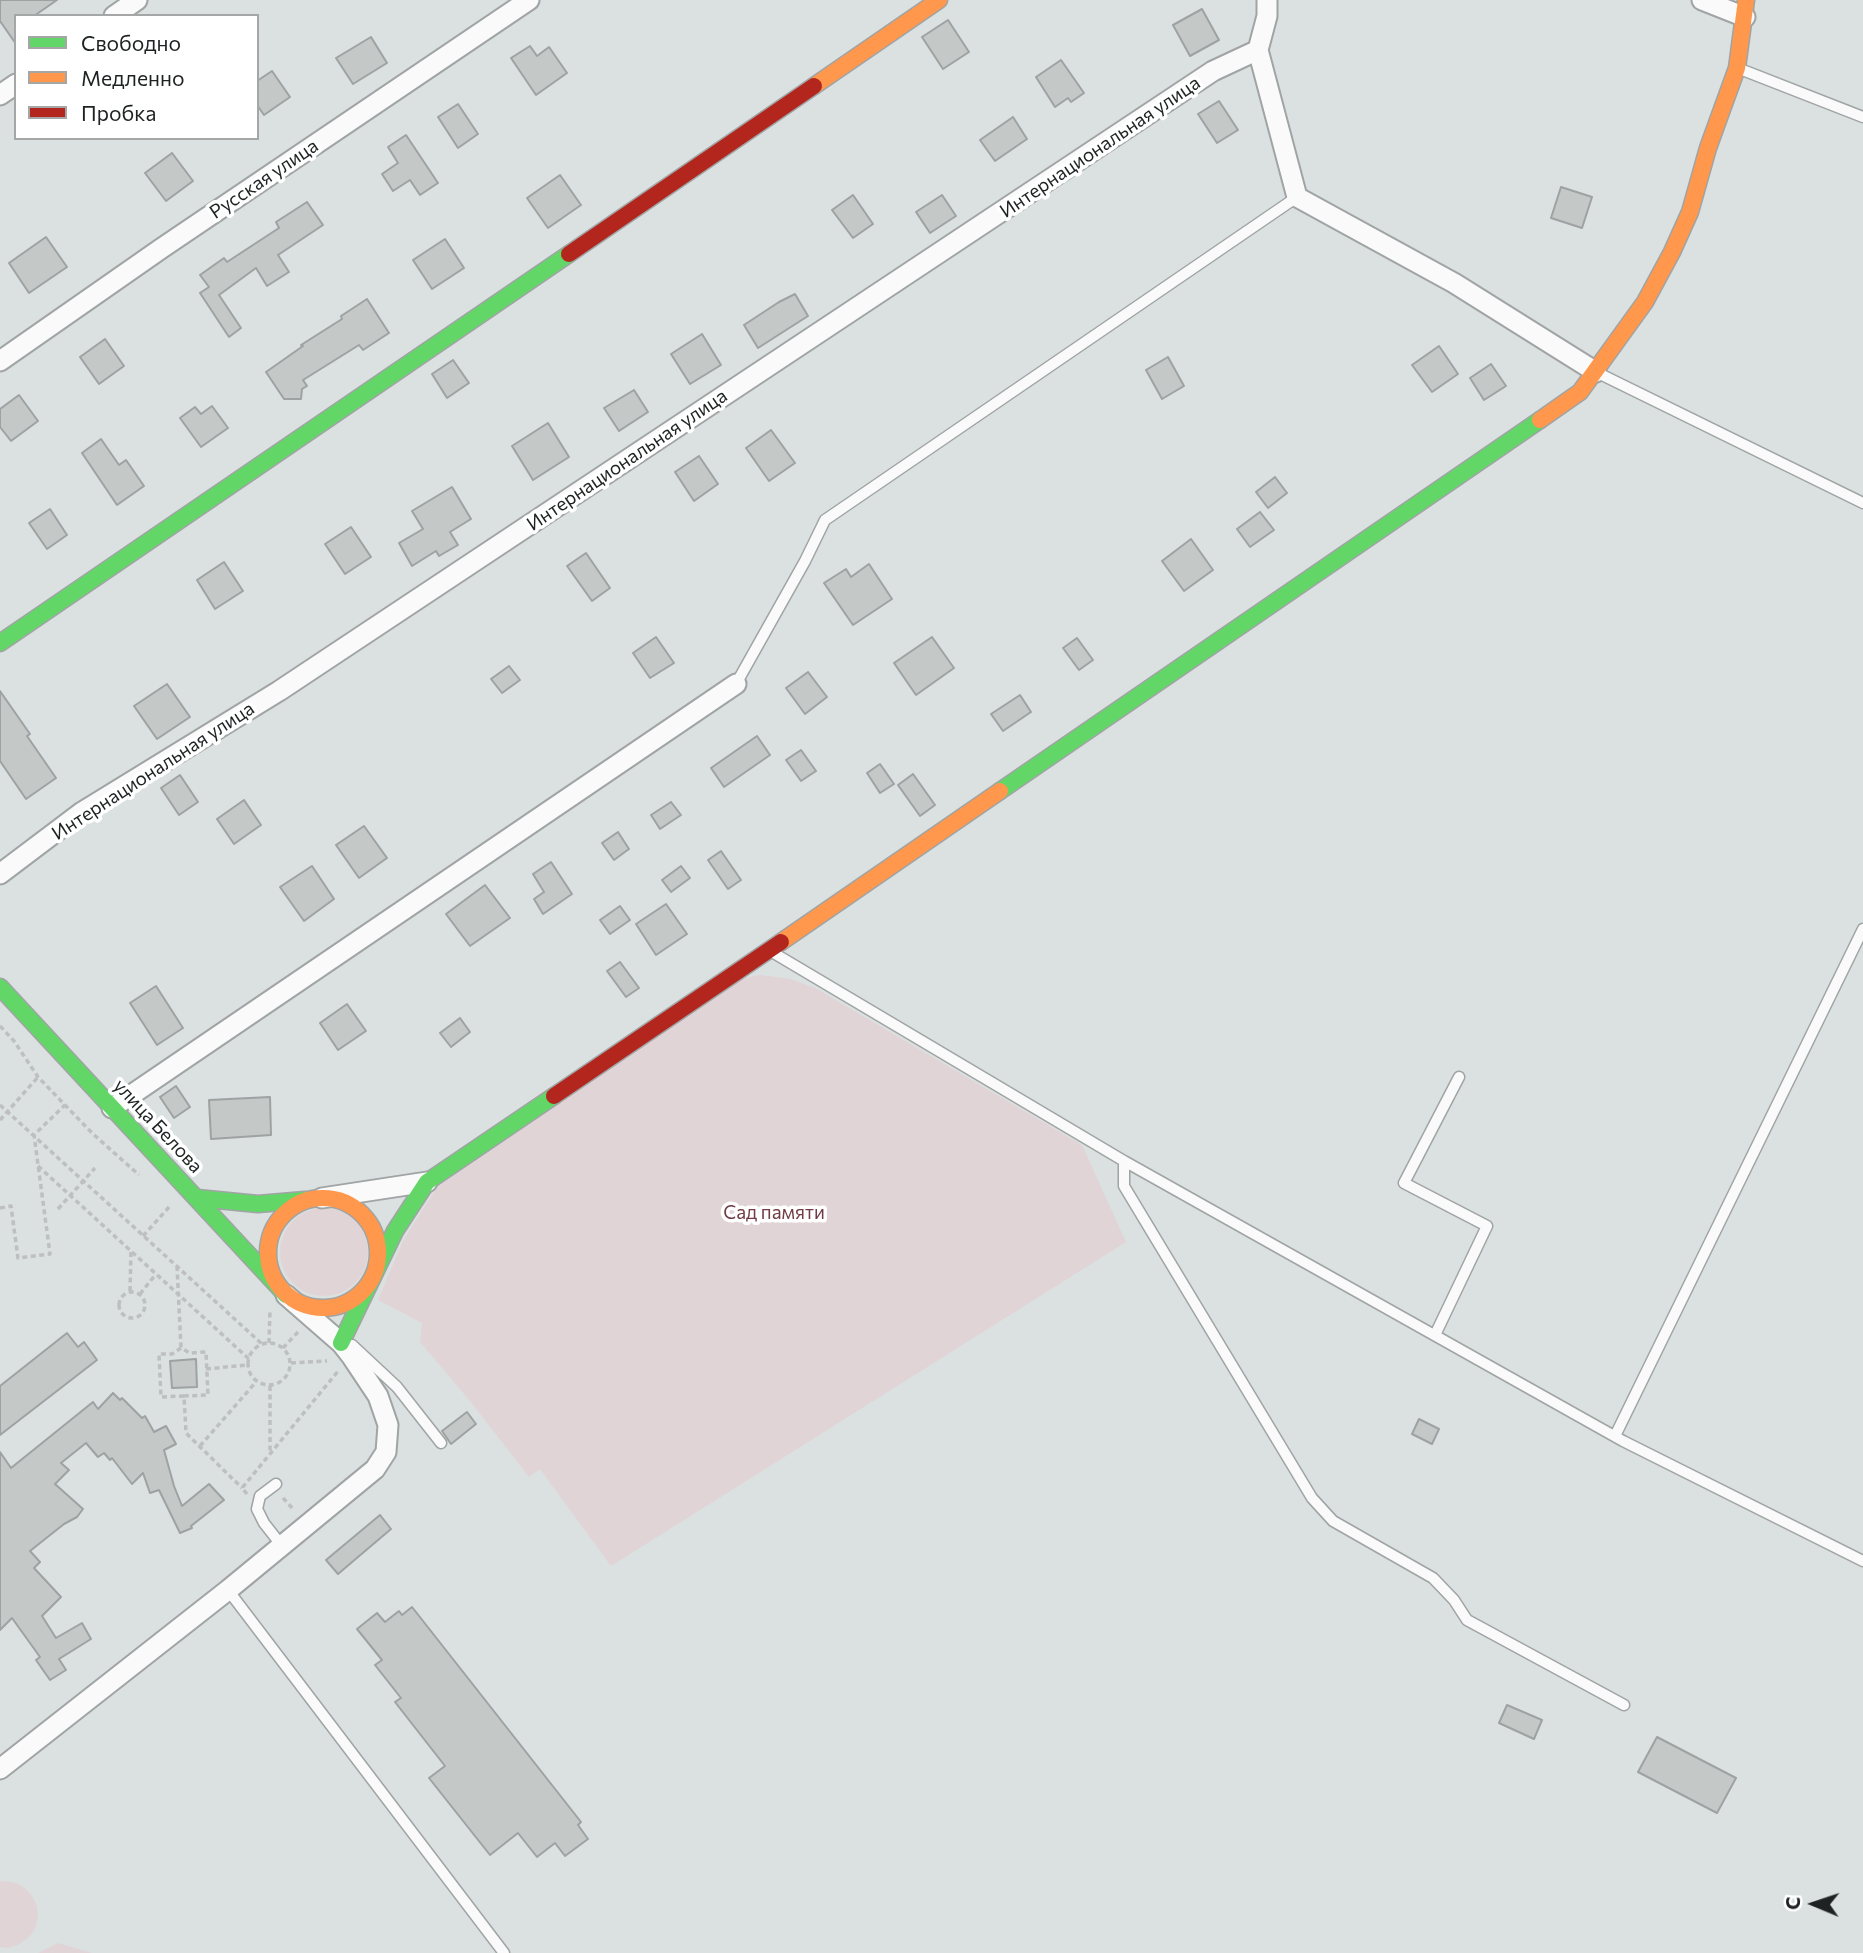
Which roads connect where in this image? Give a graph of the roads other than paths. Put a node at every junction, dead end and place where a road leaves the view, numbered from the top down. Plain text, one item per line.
1 (137, 0) edge
2 (529, 0) edge
3 (940, 0) edge
4 (1267, 0) edge
5 (1702, 0) edge
6 (1746, 8) edge
7 (117, 14) edge
8 (1258, 50) junction
9 (1737, 68) junction
10 (1863, 117) edge
11 (1297, 197) junction
12 (0, 361) edge
13 (1596, 372) junction
14 (1863, 503) edge
15 (0, 643) edge
16 (736, 684) joint
17 (0, 874) edge
18 (1863, 929) edge
19 (769, 950) junction
20 (0, 987) edge
21 (1458, 1077) dead end
22 (112, 1108) junction
23 (1124, 1161) junction
24 (427, 1182) junction
25 (197, 1198) junction
26 (322, 1198) junction
27 (375, 1272) junction
28 (278, 1300) junction
29 (1434, 1335) junction
30 (342, 1340) junction
31 (1615, 1436) junction
32 (441, 1443) dead end
33 (275, 1485) road end
34 (282, 1546) junction
35 (1863, 1561) edge
36 (228, 1590) junction
37 (1624, 1705) dead end
38 (0, 1769) edge
39 (504, 1953) edge

1 - 7 street
2 - 12 street, Русская улица
3 - 15 street
4 - 8 street
5 - 6 street
6 - 9 street
8 - 11 street
8 - 17 street, Интернациональная улица
9 - 10 lane
9 - 13 street
11 - 13 street
11 - 16 lane
13 - 14 lane
13 - 19 street
16 - 22 street
18 - 31 lane
19 - 23 lane
19 - 24 street
20 - 22 street, улица Белова
21 - 29 lane
22 - 25 street, улица Белова
23 - 29 lane
23 - 37 lane
24 - 26 street
24 - 27 street
25 - 26 street
25 - 28 street, улица Белова
26 - 27 street
26 - 28 street
27 - 28 street
27 - 30 street
28 - 30 street
29 - 31 lane
30 - 32 lane
30 - 34 street
31 - 35 lane
33 - 34 lane
34 - 36 street
36 - 38 street
36 - 39 lane

